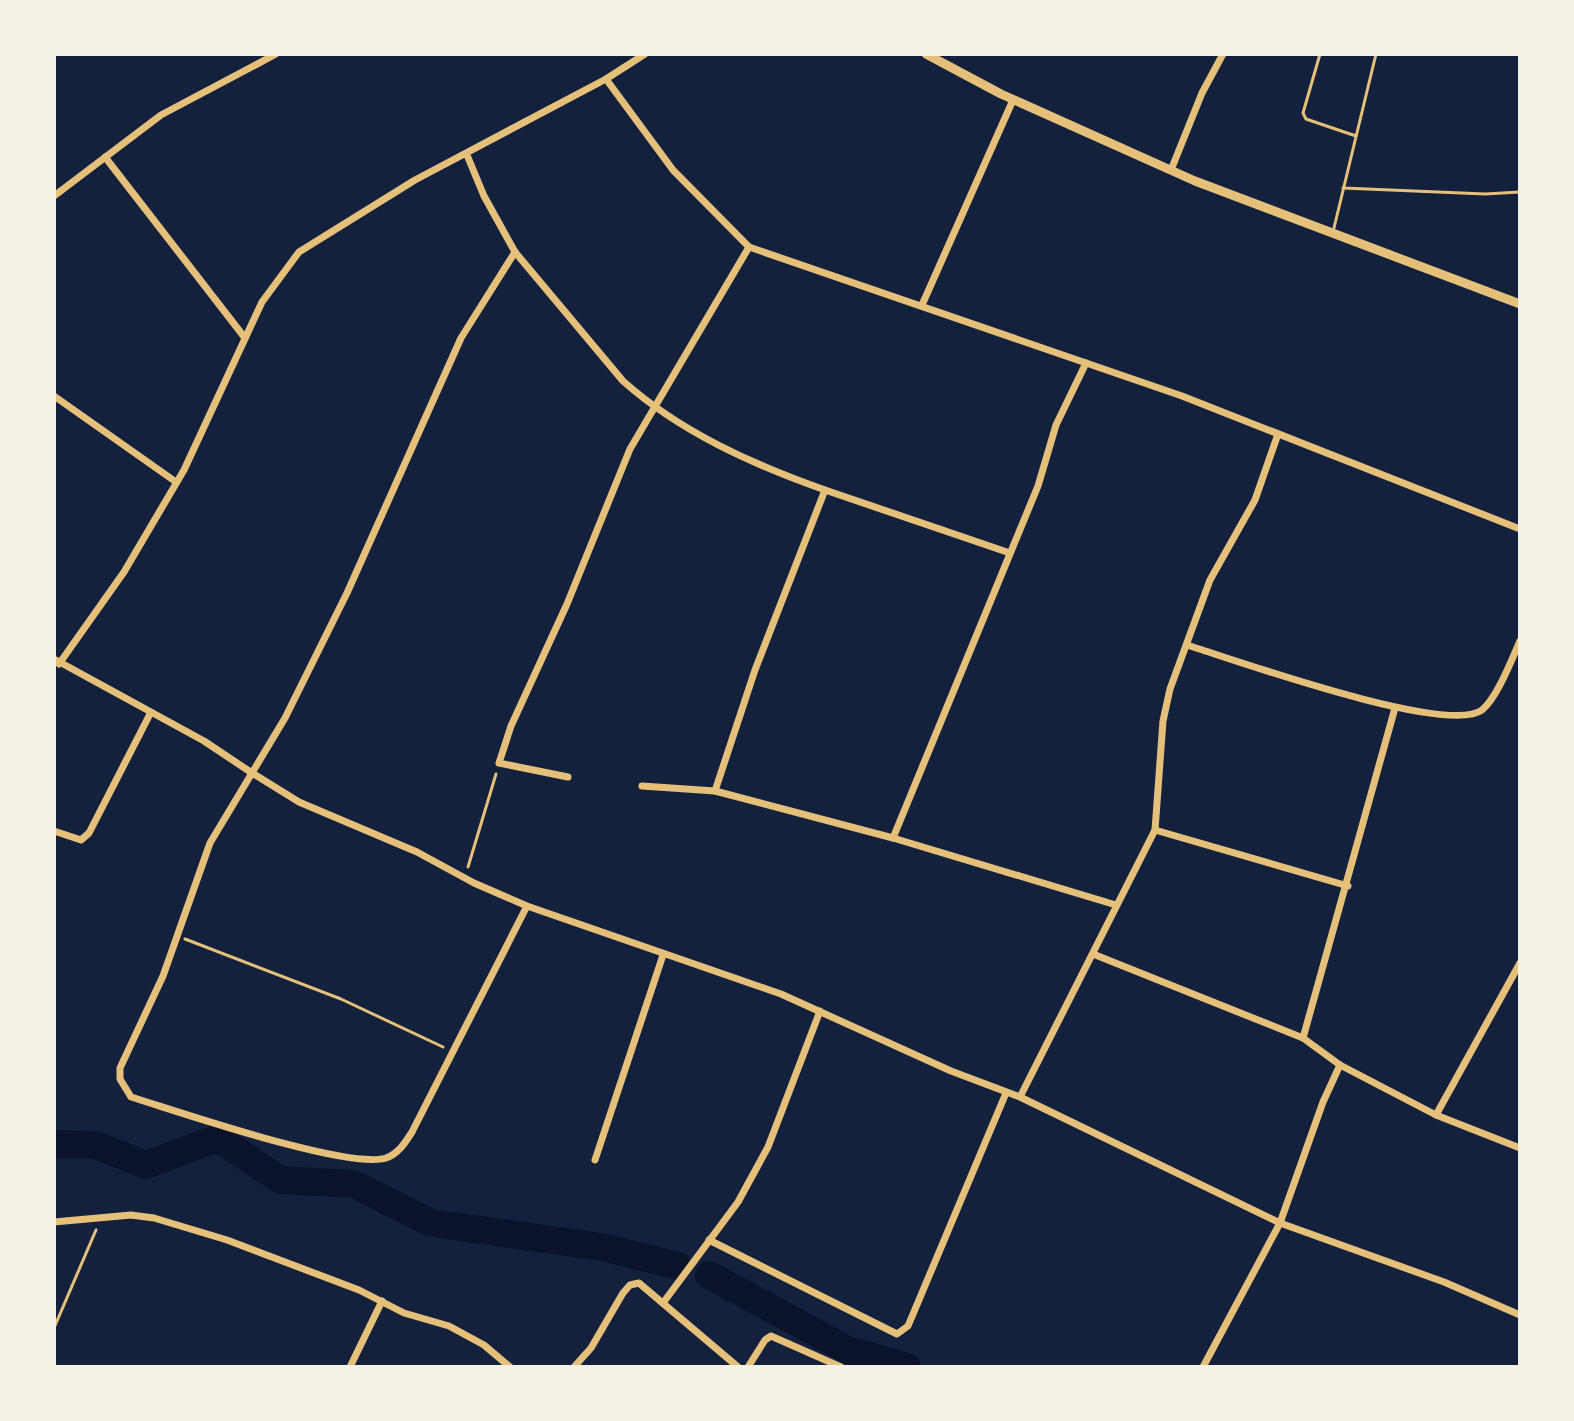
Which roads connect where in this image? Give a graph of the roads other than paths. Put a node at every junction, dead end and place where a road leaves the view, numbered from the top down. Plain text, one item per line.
1 (276, 54) edge
2 (645, 54) edge
3 (926, 54) edge
4 (1223, 54) edge
5 (1320, 54) edge
6 (1376, 54) edge
7 (606, 79) junction
8 (1013, 100) junction
9 (1356, 136) junction
10 (467, 155) junction
11 (105, 157) junction
12 (1171, 170) junction
13 (1343, 188) junction
14 (1520, 192) edge
15 (54, 196) edge
16 (1333, 232) junction
17 (749, 247) junction
18 (515, 252) junction
19 (1520, 304) edge
20 (922, 305) junction
21 (245, 338) junction
22 (1086, 363) junction
23 (54, 396) edge
24 (656, 407) junction
25 (1278, 434) junction
26 (176, 482) junction
27 (825, 490) junction
28 (1520, 529) edge
29 (1007, 552) junction
30 (1520, 641) edge
31 (1187, 645) junction
32 (57, 662) edge
33 (1395, 708) junction
34 (150, 714) junction
35 (252, 773) junction
36 (568, 777) dead end
37 (642, 786) dead end
38 (715, 791) junction
39 (1155, 830) junction
40 (54, 831) edge
41 (893, 838) junction
42 (1348, 886) junction
43 (1116, 905) junction
44 (527, 906) junction
45 (1093, 954) junction
46 (663, 955) junction
47 (1520, 963) edge
48 (820, 1011) junction
49 (1303, 1038) junction
50 (1340, 1065) junction
51 (1006, 1093) junction
52 (1020, 1097) junction
53 (1436, 1115) junction
54 (1520, 1148) edge
55 (595, 1160) dead end
56 (54, 1222) edge
57 (1280, 1223) junction
58 (709, 1240) junction
59 (382, 1301) junction
60 (663, 1303) junction
61 (1520, 1315) edge
62 (350, 1367) edge
63 (510, 1367) edge
64 (574, 1367) edge
65 (738, 1367) edge
66 (748, 1367) edge
67 (841, 1367) edge
68 (1203, 1367) edge

1 - 11 street
2 - 7 street
3 - 8 street
4 - 12 street
5 - 9 lane
6 - 9 lane
7 - 10 street
7 - 17 street
8 - 12 street
8 - 20 street
9 - 13 lane
10 - 18 street
10 - 21 street
11 - 15 street
11 - 21 street
12 - 16 street
13 - 14 lane
13 - 16 lane
16 - 19 street
17 - 20 street
17 - 24 street
18 - 24 street
18 - 35 street
20 - 22 street
21 - 26 street
22 - 25 street
22 - 29 street
23 - 26 street
24 - 27 street
24 - 36 street
25 - 28 street
25 - 31 street
26 - 32 street
27 - 29 street
27 - 38 street
29 - 41 street
30 - 33 street
31 - 33 street
31 - 39 street
32 - 34 street
33 - 42 street
34 - 35 street
34 - 40 street
35 - 44 street
35 - 44 street
37 - 38 street
38 - 41 street
39 - 42 street
39 - 43 street
41 - 43 street
42 - 49 street
43 - 45 street
44 - 46 street
45 - 49 street
45 - 52 street
46 - 48 street
46 - 55 street
47 - 53 street
48 - 51 street
48 - 58 street
49 - 50 street
50 - 53 street
50 - 57 street
51 - 52 street
51 - 58 street
52 - 57 street
53 - 54 street
56 - 59 street
57 - 61 street
57 - 68 street
58 - 60 street
59 - 62 street
59 - 63 street
60 - 64 street
60 - 65 street
66 - 67 street

